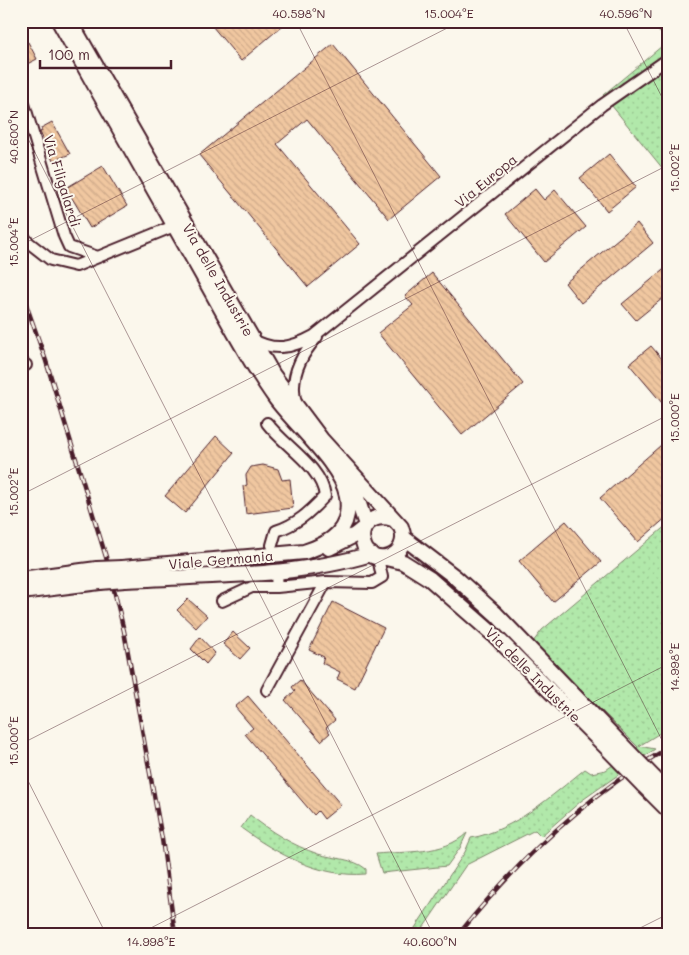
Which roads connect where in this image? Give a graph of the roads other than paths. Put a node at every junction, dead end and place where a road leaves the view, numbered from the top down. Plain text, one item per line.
1 (59, 21) edge
2 (70, 21) edge
3 (668, 59) edge
4 (21, 94) edge
5 (174, 226) junction
6 (21, 233) edge
7 (98, 257) junction
8 (324, 329) junction
9 (250, 338) junction
10 (297, 408) junction
11 (267, 423) dead end
12 (330, 463) joint
13 (342, 477) junction
14 (393, 519) junction
15 (365, 526) junction
16 (404, 538) junction
17 (272, 545) dead end
18 (304, 552) junction
19 (378, 557) junction
20 (123, 574) junction
21 (99, 576) junction
22 (276, 576) dead end
23 (21, 579) edge
24 (326, 582) junction
25 (277, 587) junction
26 (21, 592) edge
27 (222, 601) dead end
28 (267, 690) dead end
29 (614, 747) junction
30 (648, 782) junction
31 (668, 792) edge
32 (668, 810) edge

1 - 5 street, Via delle Industrie
2 - 9 street, Via delle Industrie
3 - 8 street, Via Europa
4 - 7 street, Via Filigalardi
5 - 7 street
5 - 12 street, Via delle Industrie
6 - 7 street
8 - 9 street, Via Europa
8 - 10 street, Via Europa
9 - 10 street, Via delle Industrie
10 - 14 street, Via delle Industrie
11 - 17 street
12 - 13 street, Viale Germania
13 - 15 street
13 - 18 street, Viale Germania
14 - 15 street
14 - 16 street
15 - 18 street
15 - 19 street
16 - 19 street
16 - 29 street
18 - 20 street, Viale Germania
19 - 20 street, Viale Germania
19 - 24 street
19 - 29 street, Via delle Industrie
20 - 21 street, Viale Germania, bridge
21 - 23 street, Viale Germania
21 - 26 street, Viale Germania
22 - 25 street
24 - 25 street
24 - 28 street
25 - 27 street
29 - 30 street, Via delle Industrie, bridge
30 - 31 street, Via delle Industrie
30 - 32 street, Via delle Industrie

